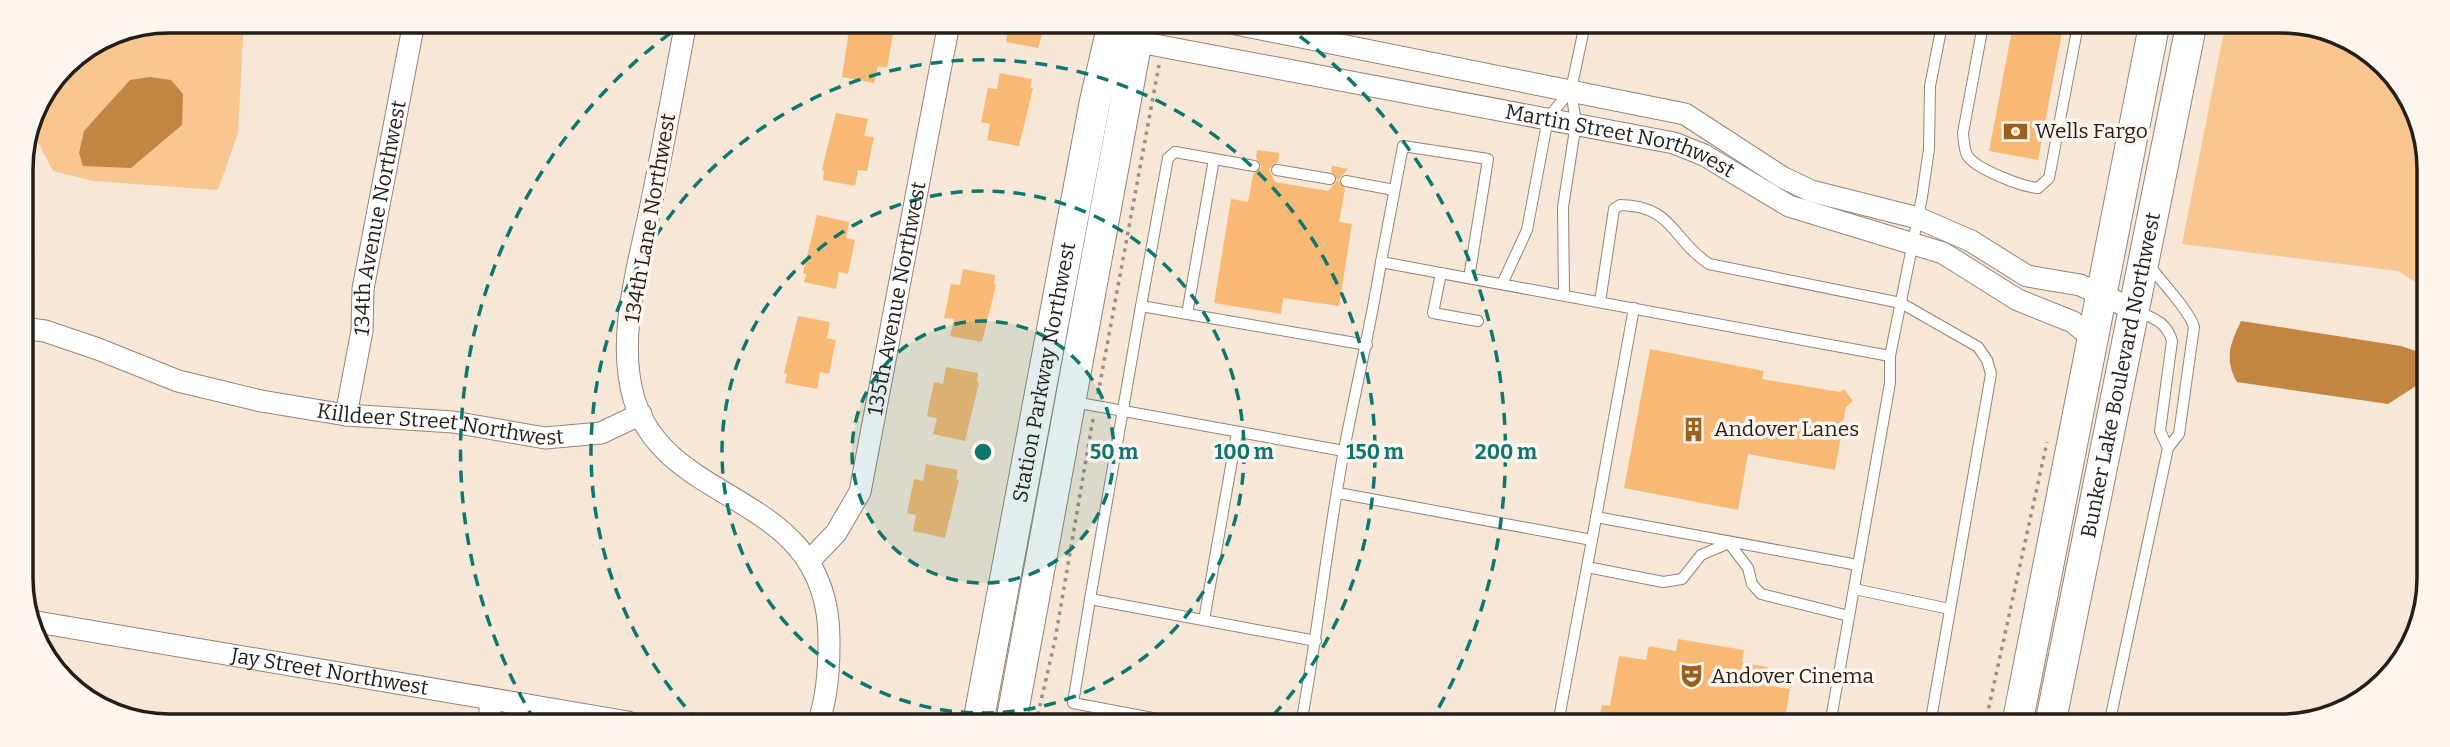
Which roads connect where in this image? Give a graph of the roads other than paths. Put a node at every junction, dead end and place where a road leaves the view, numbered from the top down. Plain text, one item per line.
1 (1304, 33) edge
2 (1583, 33) edge
3 (1940, 33) edge
4 (1981, 33) edge
5 (2076, 33) edge
6 (2153, 33) edge
7 (2190, 33) edge
8 (412, 34) edge
9 (684, 34) edge
10 (947, 34) edge
11 (1132, 34) edge
12 (1571, 90) junction
13 (1548, 118) junction
14 (1576, 123) junction
15 (1214, 159) junction
16 (1254, 166) dead end
17 (1277, 170) dead end
18 (1330, 179) dead end
19 (1346, 181) dead end
20 (1394, 190) junction
21 (1918, 218) junction
22 (1913, 243) junction
23 (2145, 261) junction
24 (1381, 262) junction
25 (1441, 272) junction
26 (1469, 278) junction
27 (1502, 284) junction
28 (1564, 295) junction
29 (2101, 296) junction
30 (1600, 302) junction
31 (1901, 303) junction
32 (1141, 306) junction
33 (1634, 308) junction
34 (2135, 310) junction
35 (1187, 314) junction
36 (1478, 321) dead end
37 (34, 330) edge
38 (2093, 339) junction
39 (1367, 345) junction
40 (1890, 356) junction
41 (1063, 400) junction
42 (1124, 411) junction
43 (641, 414) junction
44 (346, 415) junction
45 (1237, 432) junction
46 (2168, 448) junction
47 (1344, 451) junction
48 (1338, 493) junction
49 (1596, 517) junction
50 (1592, 540) junction
51 (1729, 542) junction
52 (810, 560) junction
53 (1858, 565) junction
54 (1587, 567) junction
55 (1854, 589) junction
56 (1090, 599) junction
57 (1950, 609) junction
58 (1849, 616) junction
59 (1203, 620) junction
60 (41, 623) edge
61 (1316, 641) junction
62 (491, 699) junction
63 (1303, 713) edge
64 (1560, 713) edge
65 (1832, 713) edge
66 (1932, 713) edge
67 (2019, 713) edge
68 (2052, 713) edge
69 (2112, 713) edge
70 (490, 714) edge
71 (579, 714) edge
72 (820, 714) edge
73 (980, 714) edge
74 (1013, 714) edge
75 (1129, 714) edge

1 - 12 street, Martin Street Northwest
2 - 12 lane
3 - 21 lane
4 - 5 lane
6 - 29 main road, Bunker Lake Boulevard Northwest
7 - 23 main road, Bunker Lake Boulevard Northwest
8 - 44 street, 134th Avenue Northwest
9 - 43 street, 134th Lane Northwest
10 - 52 street, 135th Avenue Northwest
11 - 13 street, Martin Street Northwest
11 - 41 main road, Station Parkway Northwest
12 - 13 lane
12 - 14 lane
12 - 21 street, Martin Street Northwest
13 - 14 street, Martin Street Northwest
13 - 27 lane
14 - 22 street, Martin Street Northwest
14 - 28 lane
15 - 16 lane
15 - 32 lane
15 - 35 lane
17 - 18 lane
19 - 20 lane
20 - 24 lane
20 - 26 lane
21 - 22 lane
21 - 29 street, Martin Street Northwest
22 - 31 lane
22 - 38 street, Martin Street Northwest
23 - 34 main road, Bunker Lake Boulevard Northwest
23 - 46 lane
24 - 25 lane
24 - 39 lane
25 - 26 lane
25 - 36 lane
26 - 27 lane
27 - 28 lane
28 - 30 lane
29 - 34 street, Martin Street Northwest
29 - 38 main road, Bunker Lake Boulevard Northwest
30 - 31 lane
30 - 33 lane
31 - 40 lane
31 - 57 lane
32 - 35 lane
32 - 42 lane
33 - 40 lane
33 - 49 lane
34 - 46 lane
34 - 68 main road, Bunker Lake Boulevard Northwest
35 - 39 lane
37 - 44 street, Killdeer Street Northwest
38 - 67 main road, Bunker Lake Boulevard Northwest
39 - 47 lane
40 - 53 lane
41 - 42 lane
41 - 73 main road, Station Parkway Northwest
41 - 74 main road, Station Parkway Northwest
42 - 45 lane
42 - 56 lane
43 - 44 street, Killdeer Street Northwest
43 - 52 street
45 - 47 lane
45 - 59 lane
46 - 69 lane
47 - 48 lane
48 - 50 lane
48 - 61 lane
49 - 50 lane
49 - 51 lane
50 - 54 lane
51 - 53 lane
51 - 54 lane
51 - 58 lane
52 - 72 street
53 - 55 lane
54 - 64 lane
55 - 57 lane
55 - 58 lane
56 - 59 lane
56 - 75 lane
57 - 66 lane
58 - 65 lane
59 - 61 lane
60 - 62 street, Jay Street Northwest
61 - 63 lane
62 - 70 street
62 - 71 street, Jay Street Northwest

